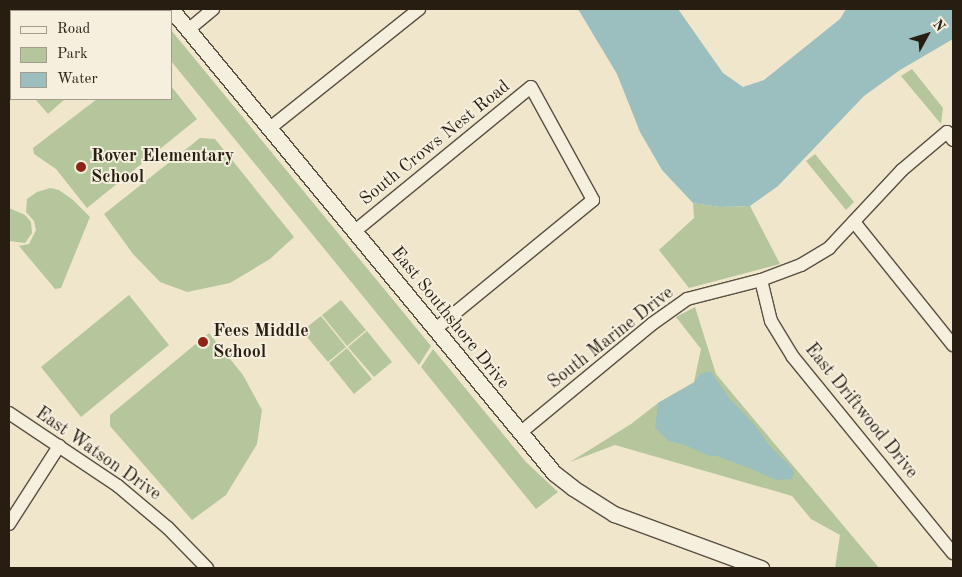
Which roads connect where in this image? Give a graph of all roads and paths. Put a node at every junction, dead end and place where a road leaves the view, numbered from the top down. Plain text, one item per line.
1 (213, 9) edge
2 (419, 9) edge
3 (172, 10) edge
4 (188, 30) junction
5 (270, 128) junction
6 (950, 136) edge
7 (854, 222) junction
8 (355, 232) junction
9 (761, 280) junction
10 (434, 330) junction
11 (953, 345) edge
12 (9, 413) edge
13 (520, 433) junction
14 (59, 446) junction
15 (9, 524) edge
16 (953, 553) edge
17 (207, 568) edge
18 (761, 568) edge

1 - 4 street
2 - 5 street
3 - 4 street, East Southshore Drive
4 - 5 street, East Southshore Drive
5 - 8 street, East Southshore Drive
6 - 7 street, South Marine Drive
7 - 9 street, South Marine Drive
7 - 11 street
8 - 10 street, East Southshore Drive
8 - 10 street, South Crows Nest Road
9 - 13 street, South Marine Drive
9 - 16 street, East Driftwood Drive
10 - 13 street, East Southshore Drive
12 - 14 street, East Watson Drive
13 - 18 street, East Southshore Drive
14 - 15 street
14 - 17 street, East Watson Drive

